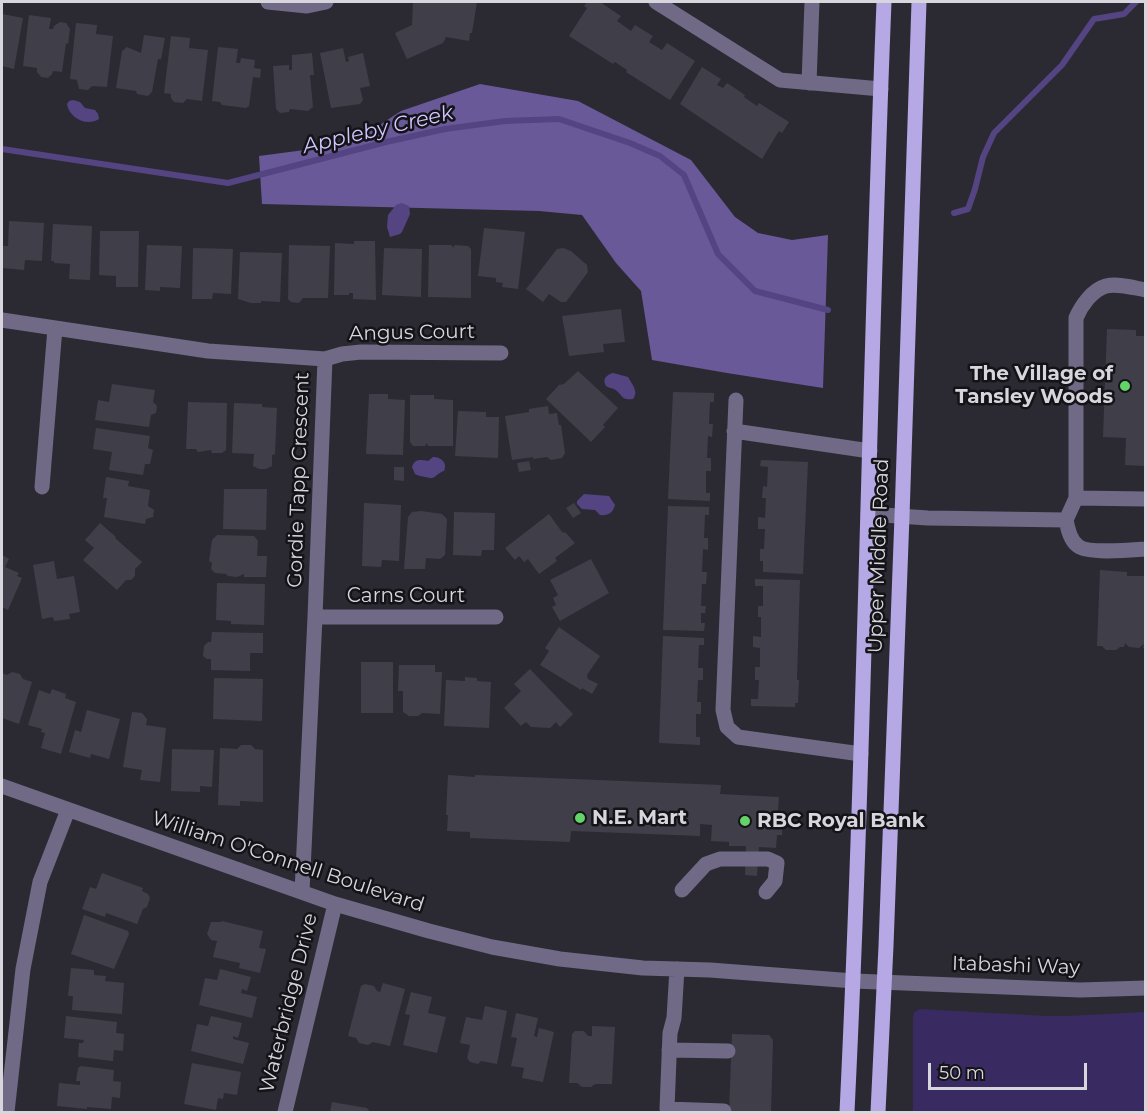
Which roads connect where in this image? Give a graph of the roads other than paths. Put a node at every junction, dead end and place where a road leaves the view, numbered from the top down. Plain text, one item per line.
1 (268, 2) edge
2 (326, 2) edge
3 (656, 2) edge
4 (812, 2) edge
5 (884, 2) edge
6 (919, 2) edge
7 (809, 83) junction
8 (880, 89) junction
9 (1146, 290) edge
10 (2, 320) edge
11 (55, 328) junction
12 (501, 353) dead end
13 (325, 359) junction
14 (736, 400) dead end
15 (734, 431) junction
16 (870, 451) junction
17 (42, 487) dead end
18 (1076, 498) junction
19 (1146, 499) edge
20 (868, 514) junction
21 (902, 516) junction
22 (1066, 520) junction
23 (1146, 549) edge
24 (315, 617) junction
25 (496, 617) dead end
26 (861, 754) junction
27 (2, 786) edge
28 (68, 810) junction
29 (682, 890) dead end
30 (302, 892) junction
31 (766, 892) dead end
32 (335, 904) junction
33 (677, 969) junction
34 (854, 981) junction
35 (885, 982) junction
36 (1146, 988) edge
37 (669, 1050) junction
38 (728, 1051) dead end
39 (7, 1061) edge
40 (724, 1111) edge
41 (7, 1113) edge
42 (285, 1113) edge
43 (848, 1113) edge
44 (878, 1113) edge

1 - 2 street
3 - 7 street
4 - 7 street
5 - 8 main road, Upper Middle Road
6 - 21 main road, Upper Middle Road
7 - 8 street
8 - 16 main road, Upper Middle Road
9 - 18 street
10 - 11 street, Gordie Tapp Crescent
11 - 13 street, Gordie Tapp Crescent
11 - 17 street
12 - 13 street, Angus Court
13 - 24 street, Gordie Tapp Crescent
14 - 15 street
15 - 16 street
15 - 26 street
16 - 20 main road, Upper Middle Road
18 - 19 street
18 - 22 street
20 - 21 street
20 - 26 main road, Upper Middle Road
21 - 22 street
21 - 35 main road, Upper Middle Road
22 - 23 street
24 - 25 street, Carns Court
24 - 30 street, Gordie Tapp Crescent
26 - 34 main road, Upper Middle Road
27 - 28 street, William O'Connell Boulevard
28 - 30 street, William O'Connell Boulevard
28 - 39 street
29 - 31 street
30 - 32 street, William O'Connell Boulevard
32 - 33 street, William O'Connell Boulevard
32 - 42 street, Waterbridge Drive
33 - 34 street, William O'Connell Boulevard
33 - 37 street
34 - 35 street, Itabashi Way
34 - 43 main road, Upper Middle Road
35 - 36 street, Itabashi Way
35 - 44 main road, Upper Middle Road
37 - 38 street
37 - 40 street
39 - 41 street

